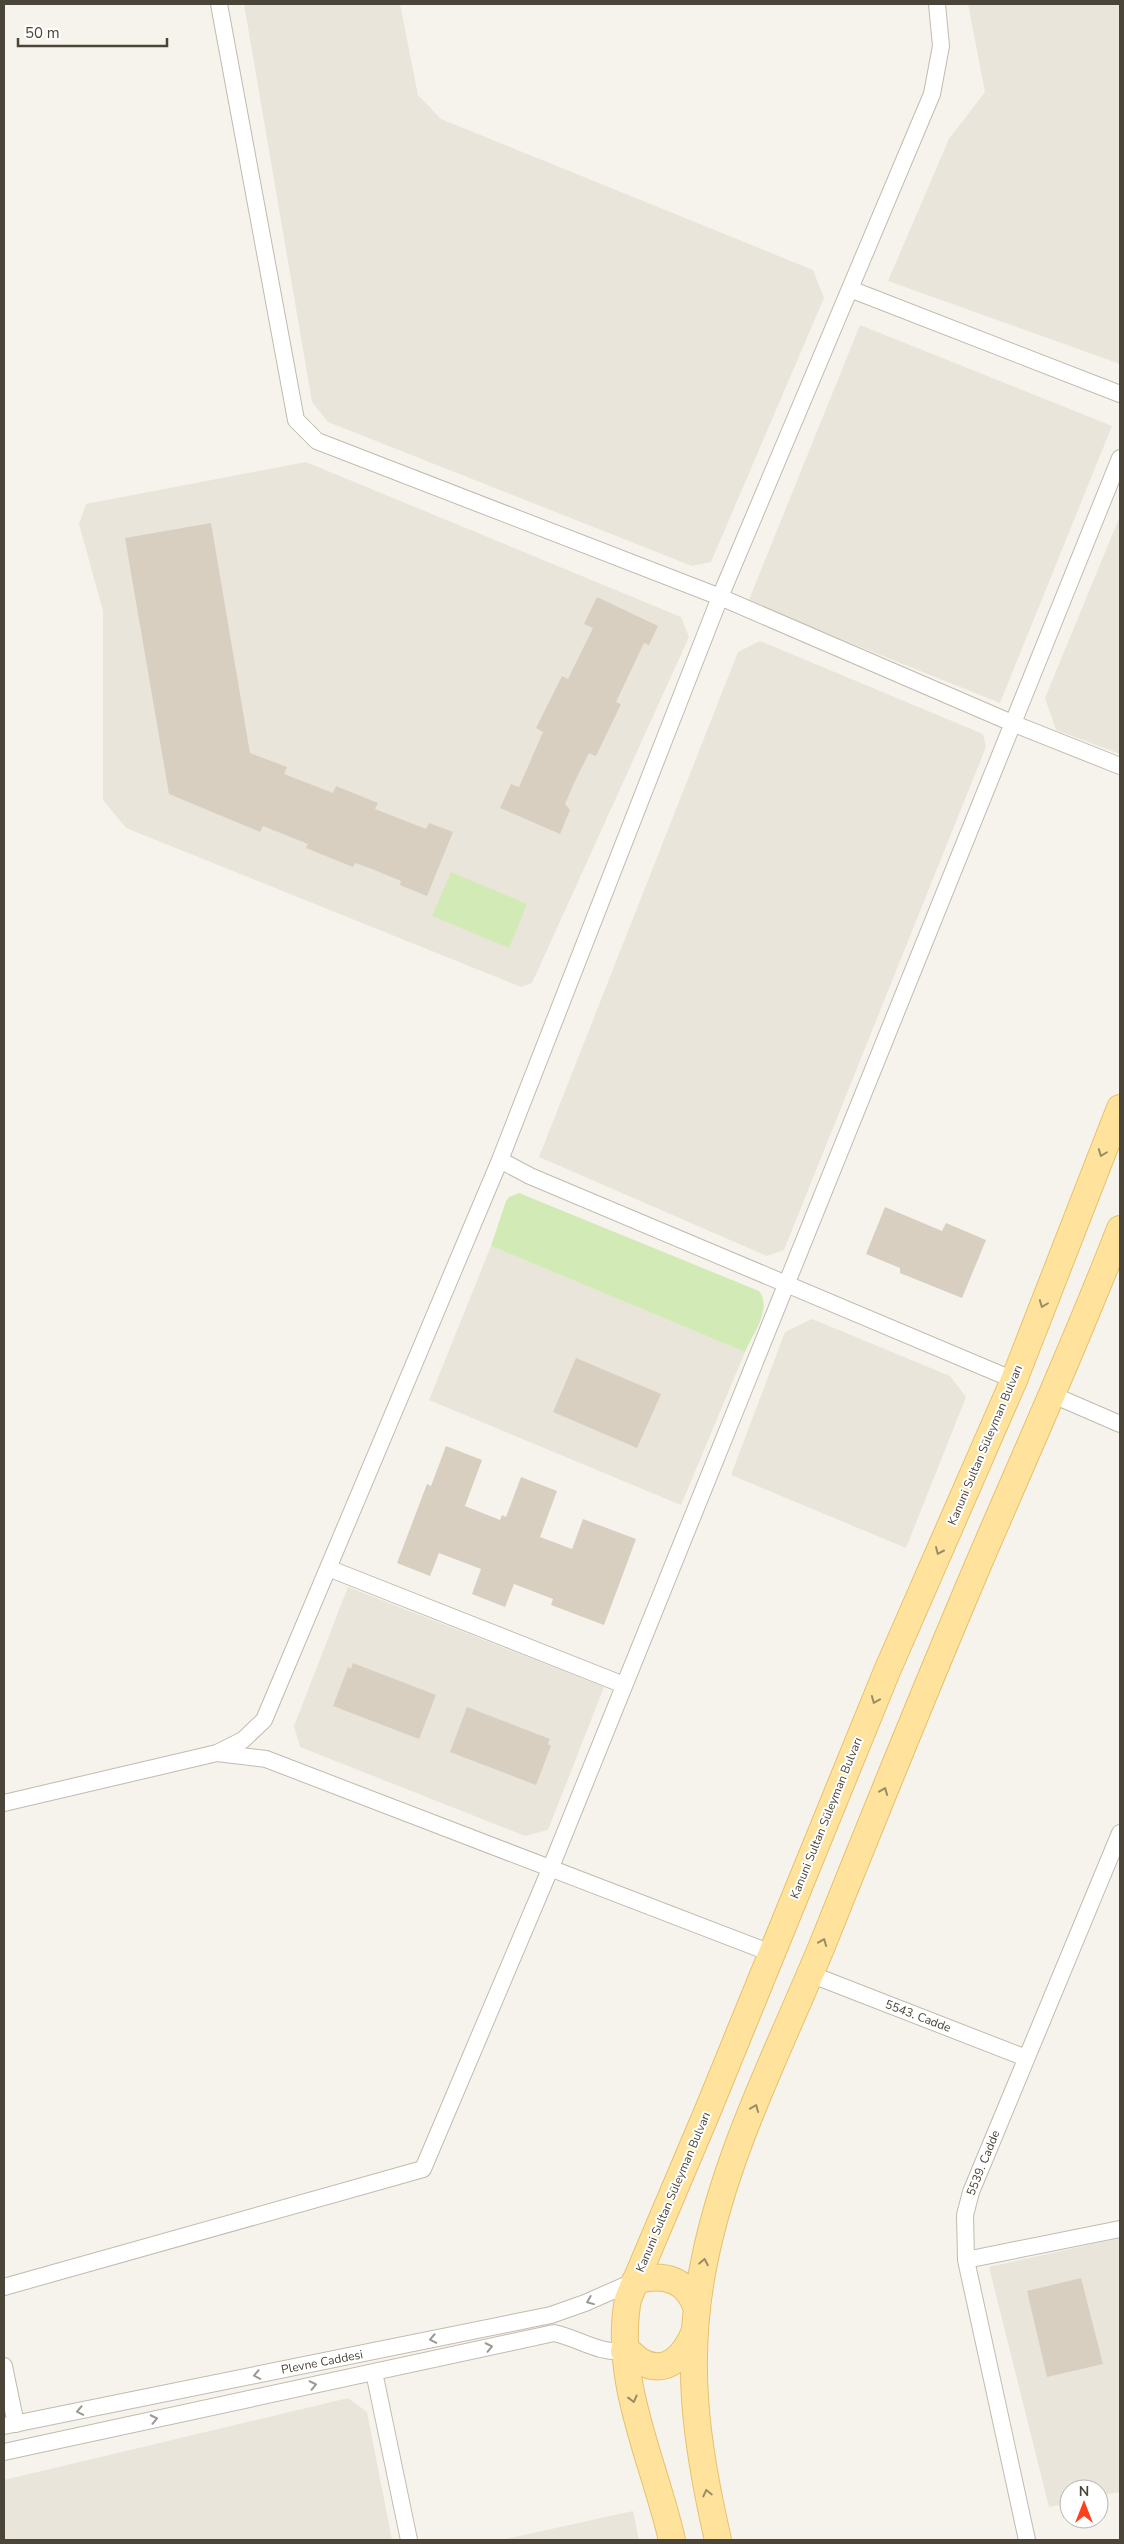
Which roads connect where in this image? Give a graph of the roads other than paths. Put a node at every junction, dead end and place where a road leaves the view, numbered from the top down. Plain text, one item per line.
1 (219, 4) edge
2 (937, 4) edge
3 (850, 289) junction
4 (1120, 394) edge
5 (1120, 458) edge
6 (720, 597) junction
7 (1012, 723) junction
8 (1120, 766) edge
9 (1120, 1108) edge
10 (500, 1160) junction
11 (1120, 1229) edge
12 (784, 1284) junction
13 (1014, 1380) junction
14 (1053, 1396) junction
15 (1120, 1424) edge
16 (328, 1568) junction
17 (624, 1685) junction
18 (217, 1753) junction
19 (4, 1804) edge
20 (1120, 1833) edge
21 (551, 1867) junction
22 (771, 1953) junction
23 (810, 1974) junction
24 (1026, 2058) junction
25 (1120, 2228) edge
26 (966, 2260) junction
27 (635, 2281) junction
28 (4, 2287) edge
29 (696, 2321) junction
30 (624, 2351) junction
31 (4, 2366) edge
32 (374, 2372) junction
33 (112, 2404) junction
34 (10, 2425) edge
35 (118, 2427) junction
36 (4, 2452) edge
37 (409, 2540) edge
38 (672, 2540) edge
39 (718, 2540) edge
40 (1027, 2540) edge

1 - 6 street
2 - 3 street
3 - 4 street
3 - 6 street
5 - 7 street
6 - 7 street
6 - 10 street
7 - 8 street
7 - 12 street
9 -> 13 main road, Kanuni Sultan Süleyman Bulvarı
10 - 12 street
10 - 16 street
11 - 14 main road
12 - 13 street
12 - 17 street
13 -> 22 main road, Kanuni Sultan Süleyman Bulvarı
14 - 15 street
23 -> 14 main road
16 - 17 street
16 - 18 street
17 - 21 street
18 - 19 street
18 - 21 street
20 - 24 street, 5539. Cadde
21 - 22 street
21 - 28 street
22 - 27 main road, Kanuni Sultan Süleyman Bulvarı
23 - 24 street, 5543. Cadde
29 -> 23 main road
24 - 26 street, 5539. Cadde
25 - 26 street
26 - 40 street, 5539. Cadde
27 - 29 main road
27 - 30 main road, Kanuni Sultan Süleyman Bulvarı
27 -> 33 street, Plevne Caddesi
29 - 30 main road
39 -> 29 main road
32 -> 30 street, Plevne Caddesi
30 -> 38 main road, Kanuni Sultan Süleyman Bulvarı
31 - 34 street
35 -> 32 street, Plevne Caddesi
32 - 37 street
33 -> 34 street, Plevne Caddesi
33 - 35 street
35 - 36 street, Plevne Caddesi

